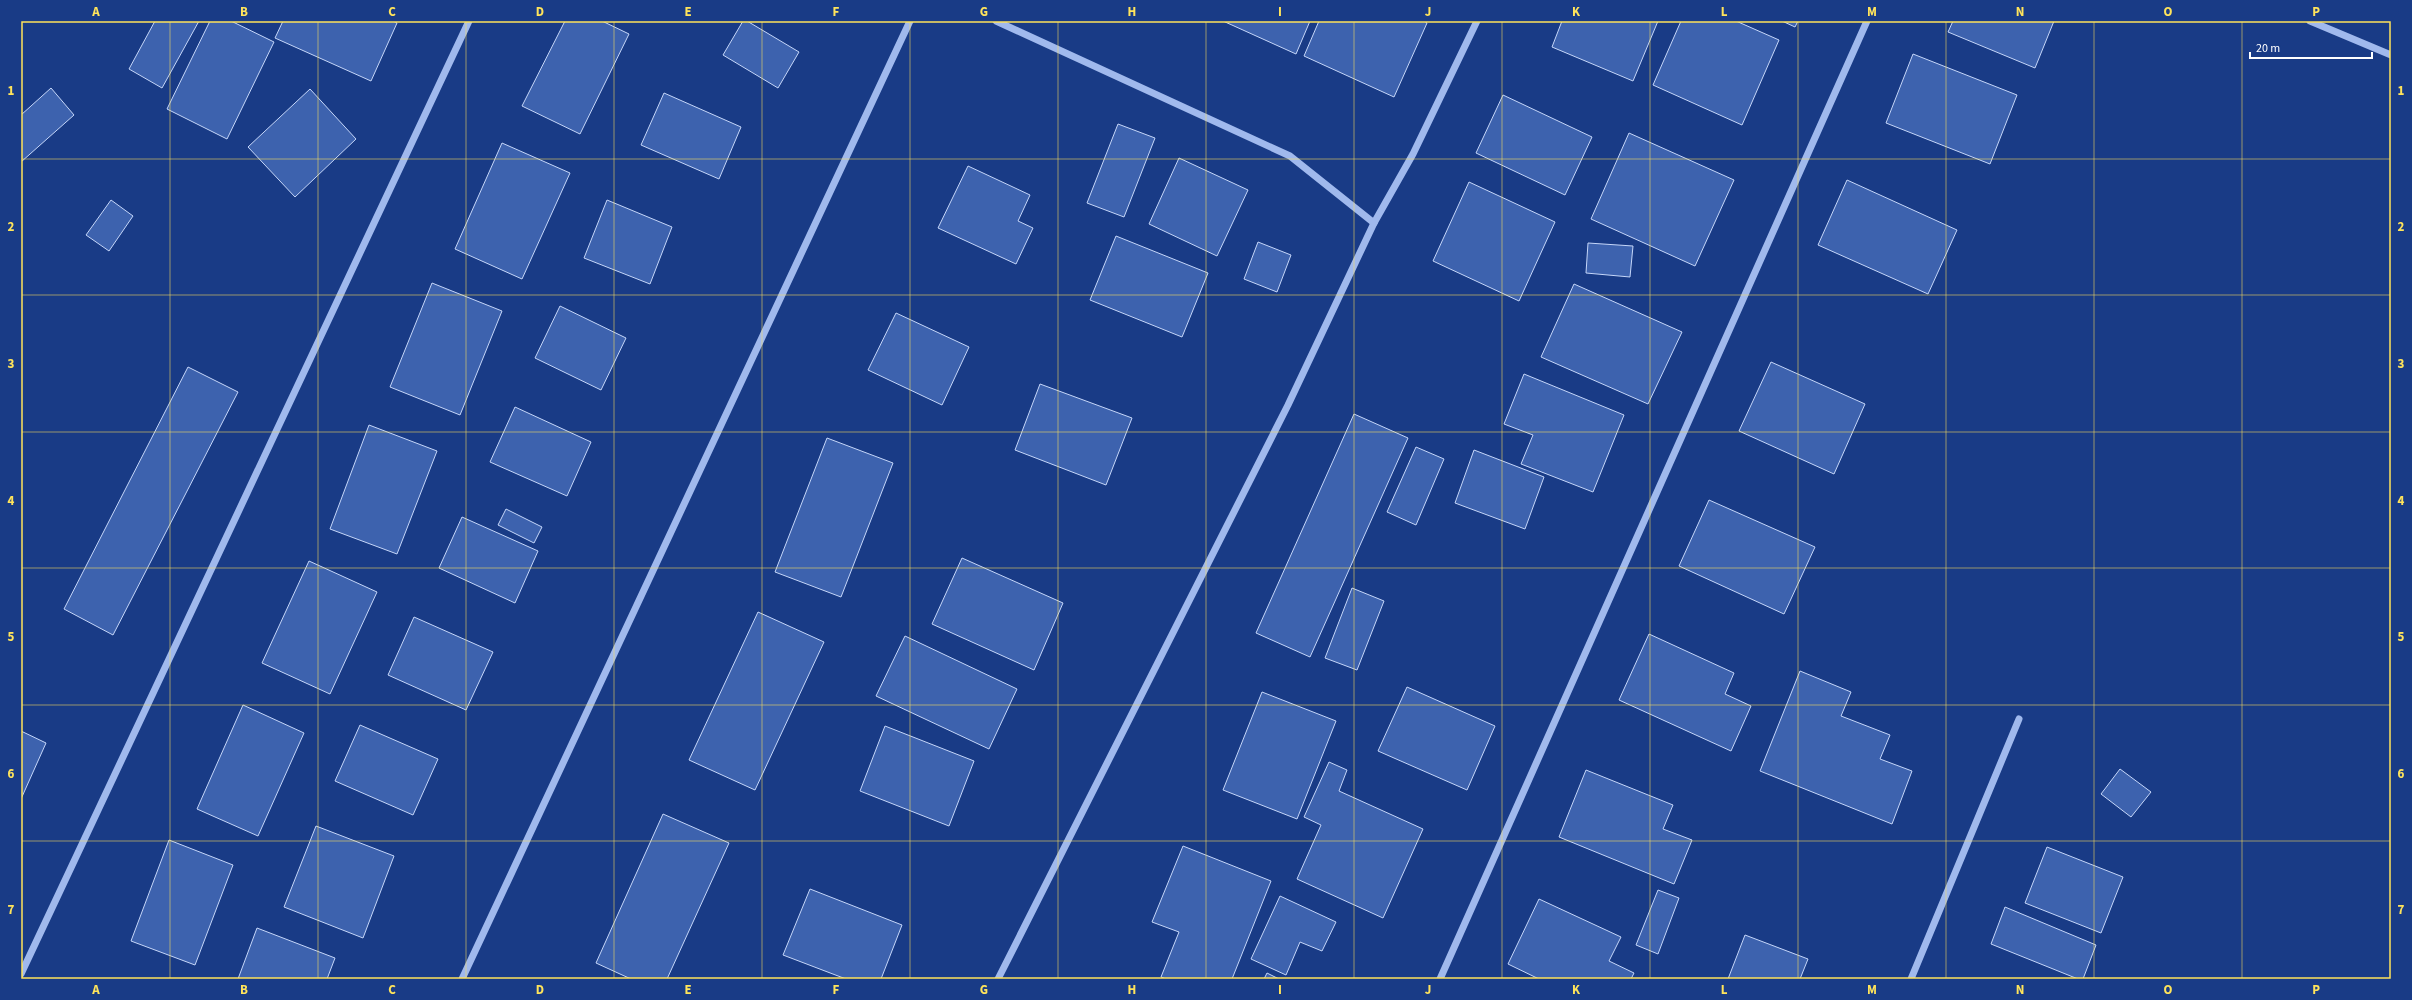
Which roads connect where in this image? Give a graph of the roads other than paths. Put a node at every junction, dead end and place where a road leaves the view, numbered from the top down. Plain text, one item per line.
1 (469, 21) edge
2 (910, 21) edge
3 (996, 21) edge
4 (1476, 21) edge
5 (1867, 21) edge
6 (2310, 21) edge
7 (2391, 55) edge
8 (1374, 222) junction
9 (2019, 719) dead end
10 (21, 974) edge
11 (462, 979) edge
12 (998, 979) edge
13 (1440, 979) edge
14 (1911, 979) edge

1 - 10 street
2 - 11 street
3 - 8 street
4 - 8 street
5 - 13 street
6 - 7 street
8 - 12 street
9 - 14 street

